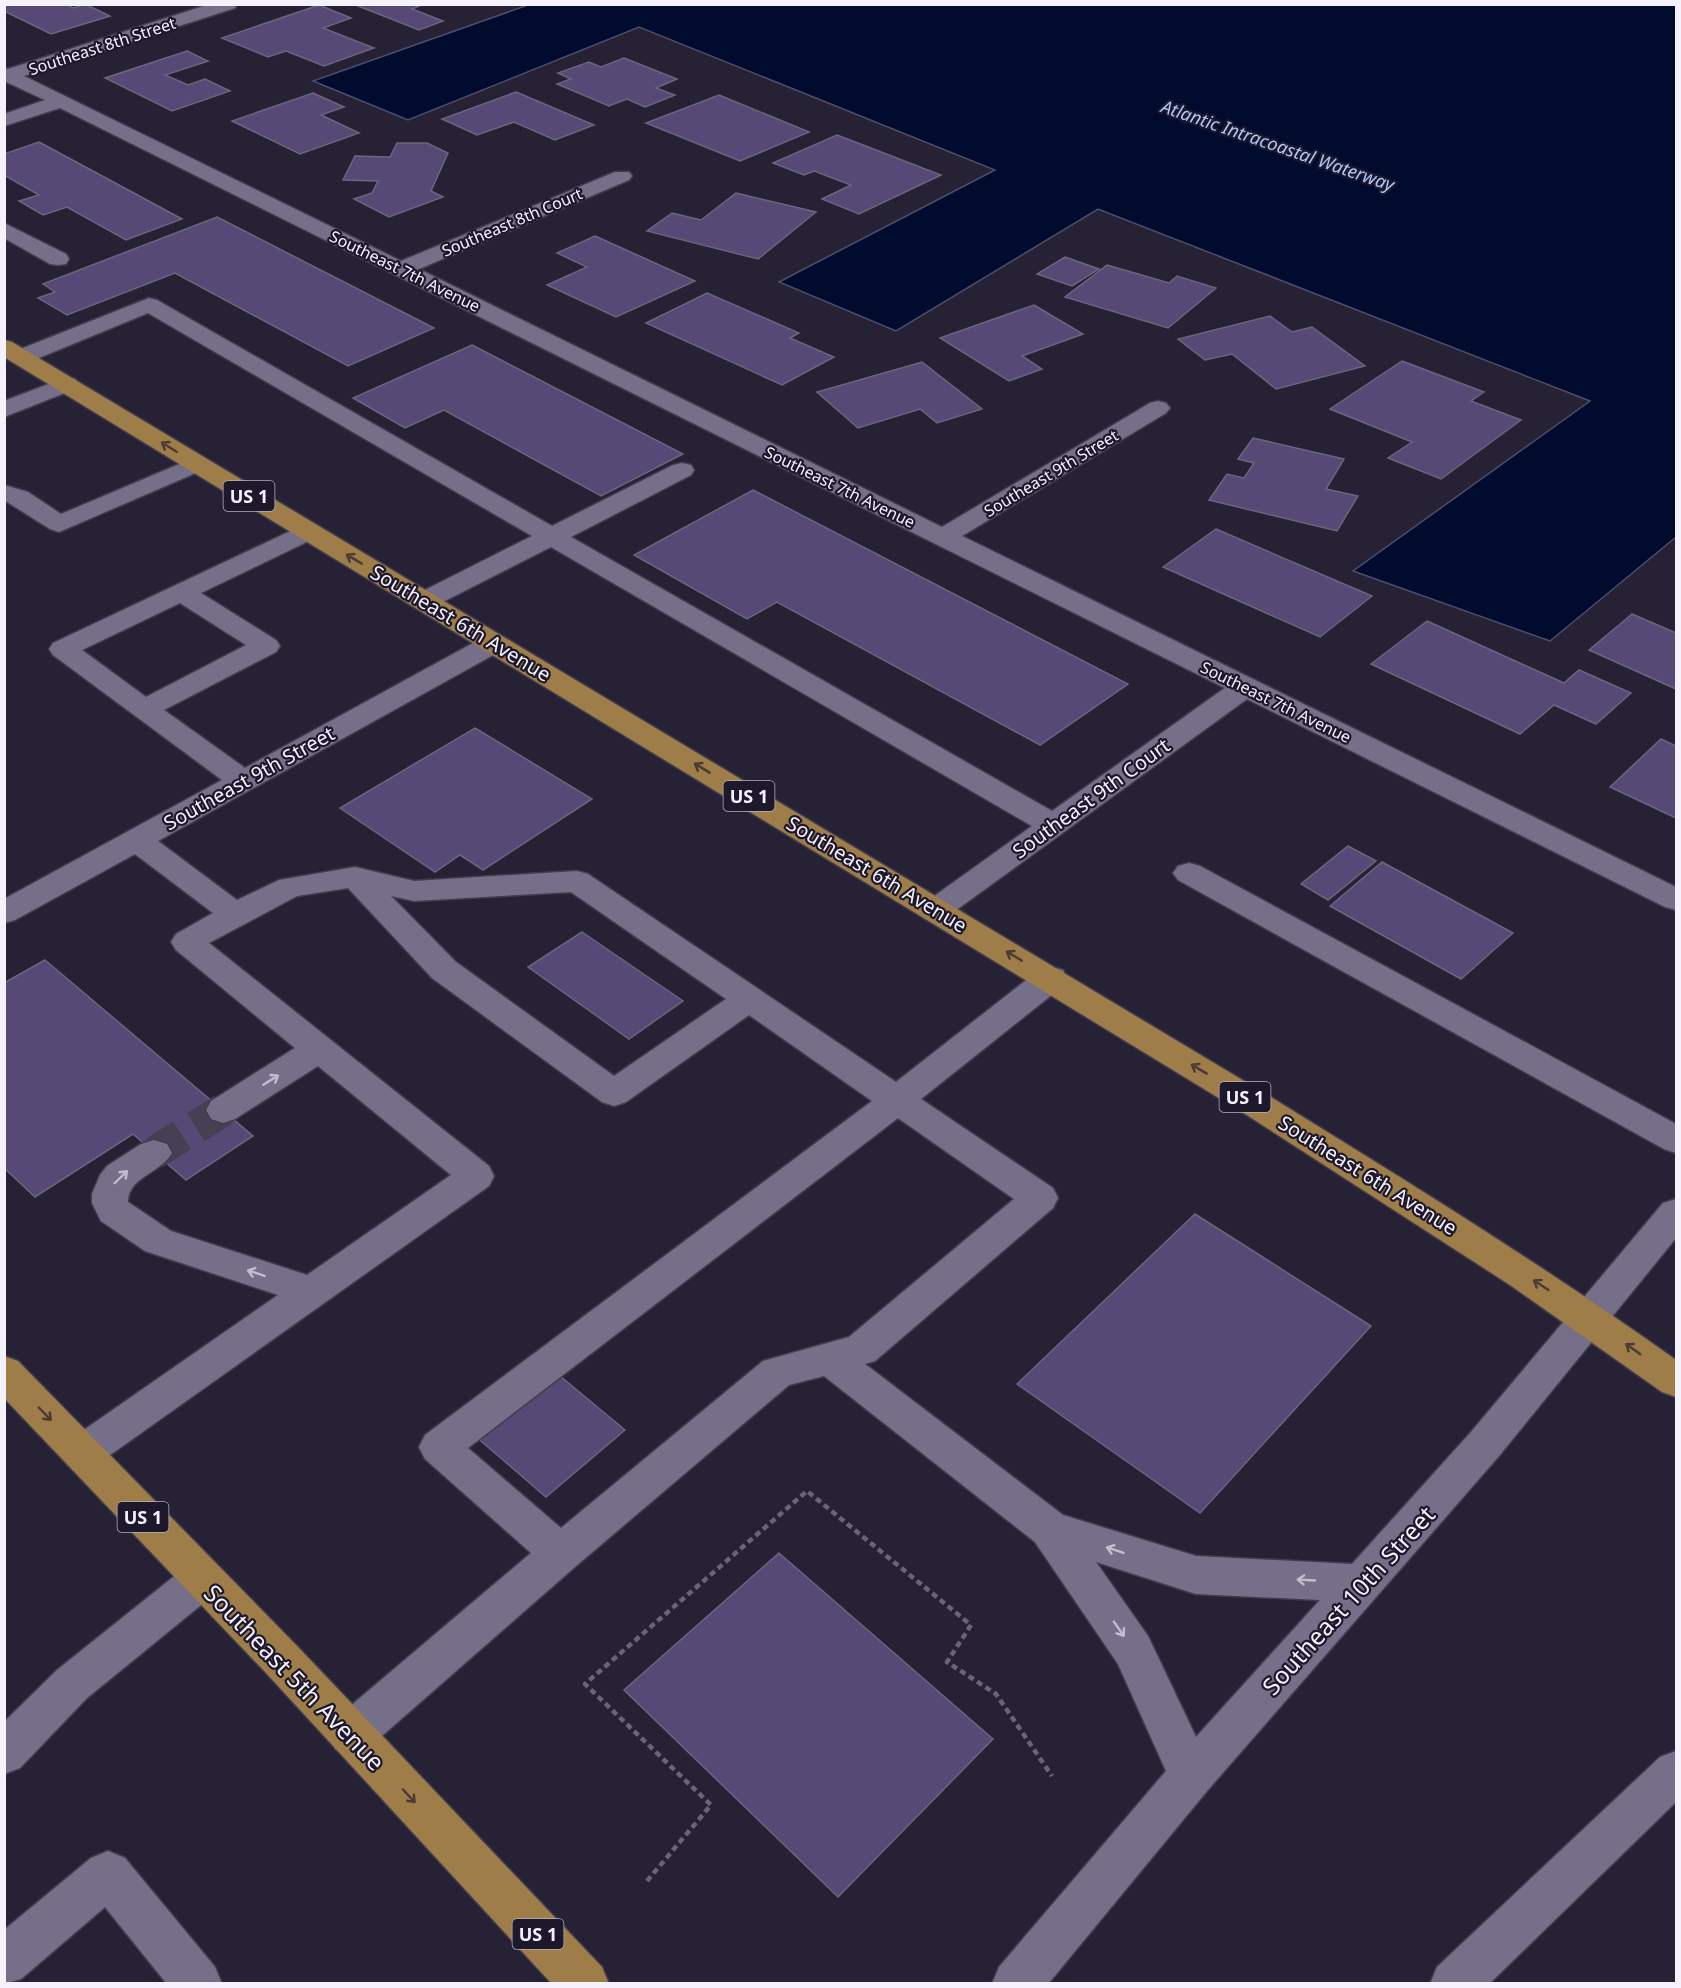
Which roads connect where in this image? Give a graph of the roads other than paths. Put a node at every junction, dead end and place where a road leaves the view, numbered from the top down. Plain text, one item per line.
1 (229, 4) edge
2 (6, 77) edge
3 (62, 101) junction
4 (4, 120) edge
5 (622, 176) dead end
6 (4, 229) edge
7 (58, 259) dead end
8 (401, 269) junction
9 (13, 352) edge
10 (67, 384) junction
11 (1158, 408) dead end
12 (4, 410) edge
13 (196, 464) junction
14 (682, 470) dead end
15 (4, 492) edge
16 (308, 532) junction
17 (551, 536) junction
18 (943, 537) junction
19 (181, 592) junction
20 (424, 601) junction
21 (494, 643) junction
22 (1245, 687) junction
23 (144, 709) junction
24 (243, 781) junction
25 (1053, 825) junction
26 (137, 840) junction
27 (1190, 873) dead end
28 (355, 877) junction
29 (1677, 900) edge
30 (937, 909) junction
31 (4, 913) edge
32 (236, 914) junction
33 (1051, 978) junction
34 (749, 999) junction
35 (319, 1049) junction
36 (896, 1101) junction
37 (223, 1110) tunnel mouth
38 (1677, 1140) edge
39 (154, 1153) tunnel mouth
40 (1677, 1213) edge
41 (311, 1291) junction
42 (1590, 1318) junction
43 (829, 1358) junction
44 (4, 1372) edge
45 (1677, 1381) edge
46 (82, 1452) junction
47 (1050, 1529) junction
48 (561, 1552) junction
49 (202, 1579) junction
50 (1364, 1583) junction
51 (351, 1734) junction
52 (4, 1753) edge
53 (1677, 1772) edge
54 (1191, 1776) junction
55 (4, 1962) edge
56 (198, 1983) edge
57 (585, 1983) edge
58 (1016, 1983) edge
59 (1454, 1983) edge

1 - 2 street, Southeast 8th Street
2 - 3 street, Southeast 7th Avenue
3 - 4 street
3 - 8 street, Southeast 7th Avenue
5 - 8 street, Southeast 8th Court
6 - 7 street
8 - 18 street, Southeast 7th Avenue
9 - 10 main road, Southeast 6th Avenue / US 1
9 - 17 street
10 - 12 street
13 -> 10 main road, Southeast 6th Avenue / US 1
11 - 18 street, Southeast 9th Street
13 - 15 street
13 - 16 main road, Southeast 6th Avenue / US 1
14 - 17 street
16 - 19 street
20 -> 16 main road, Southeast 6th Avenue / US 1
17 - 20 street
17 - 25 street
18 - 22 street, Southeast 7th Avenue
19 - 23 street
19 - 23 street
20 - 21 main road, Southeast 6th Avenue / US 1
21 - 24 street, Southeast 9th Street
30 -> 21 main road, Southeast 6th Avenue / US 1
22 - 25 street, Southeast 9th Court
22 - 29 street, Southeast 7th Avenue
23 - 24 street
24 - 26 street, Southeast 9th Street
25 - 30 street, Southeast 9th Court
26 - 31 street, Southeast 9th Street
26 - 32 street
27 - 38 street
28 - 32 street
28 - 34 street
28 - 34 street
33 -> 30 main road, Southeast 6th Avenue / US 1
32 - 35 street
33 - 36 street
42 -> 33 main road, Southeast 6th Avenue / US 1
34 - 36 street
37 -> 35 street
35 - 41 street
36 - 43 street
36 - 48 street
41 -> 39 street
40 - 42 street, Southeast 10th Street
41 - 46 street
45 -> 42 main road, US 1
42 - 50 street, Southeast 10th Street
43 - 47 street
43 - 48 street
44 -> 46 main road, Southeast 5th Avenue / US 1
46 - 49 main road, Southeast 5th Avenue / US 1
50 -> 47 street
47 -> 54 street
48 - 51 street
49 - 51 main road, Southeast 5th Avenue / US 1
49 - 52 street
50 - 54 street, Southeast 10th Street
51 -> 57 main road, Southeast 5th Avenue / US 1
53 - 59 street
54 - 58 street, Southeast 10th Street
55 - 56 street

